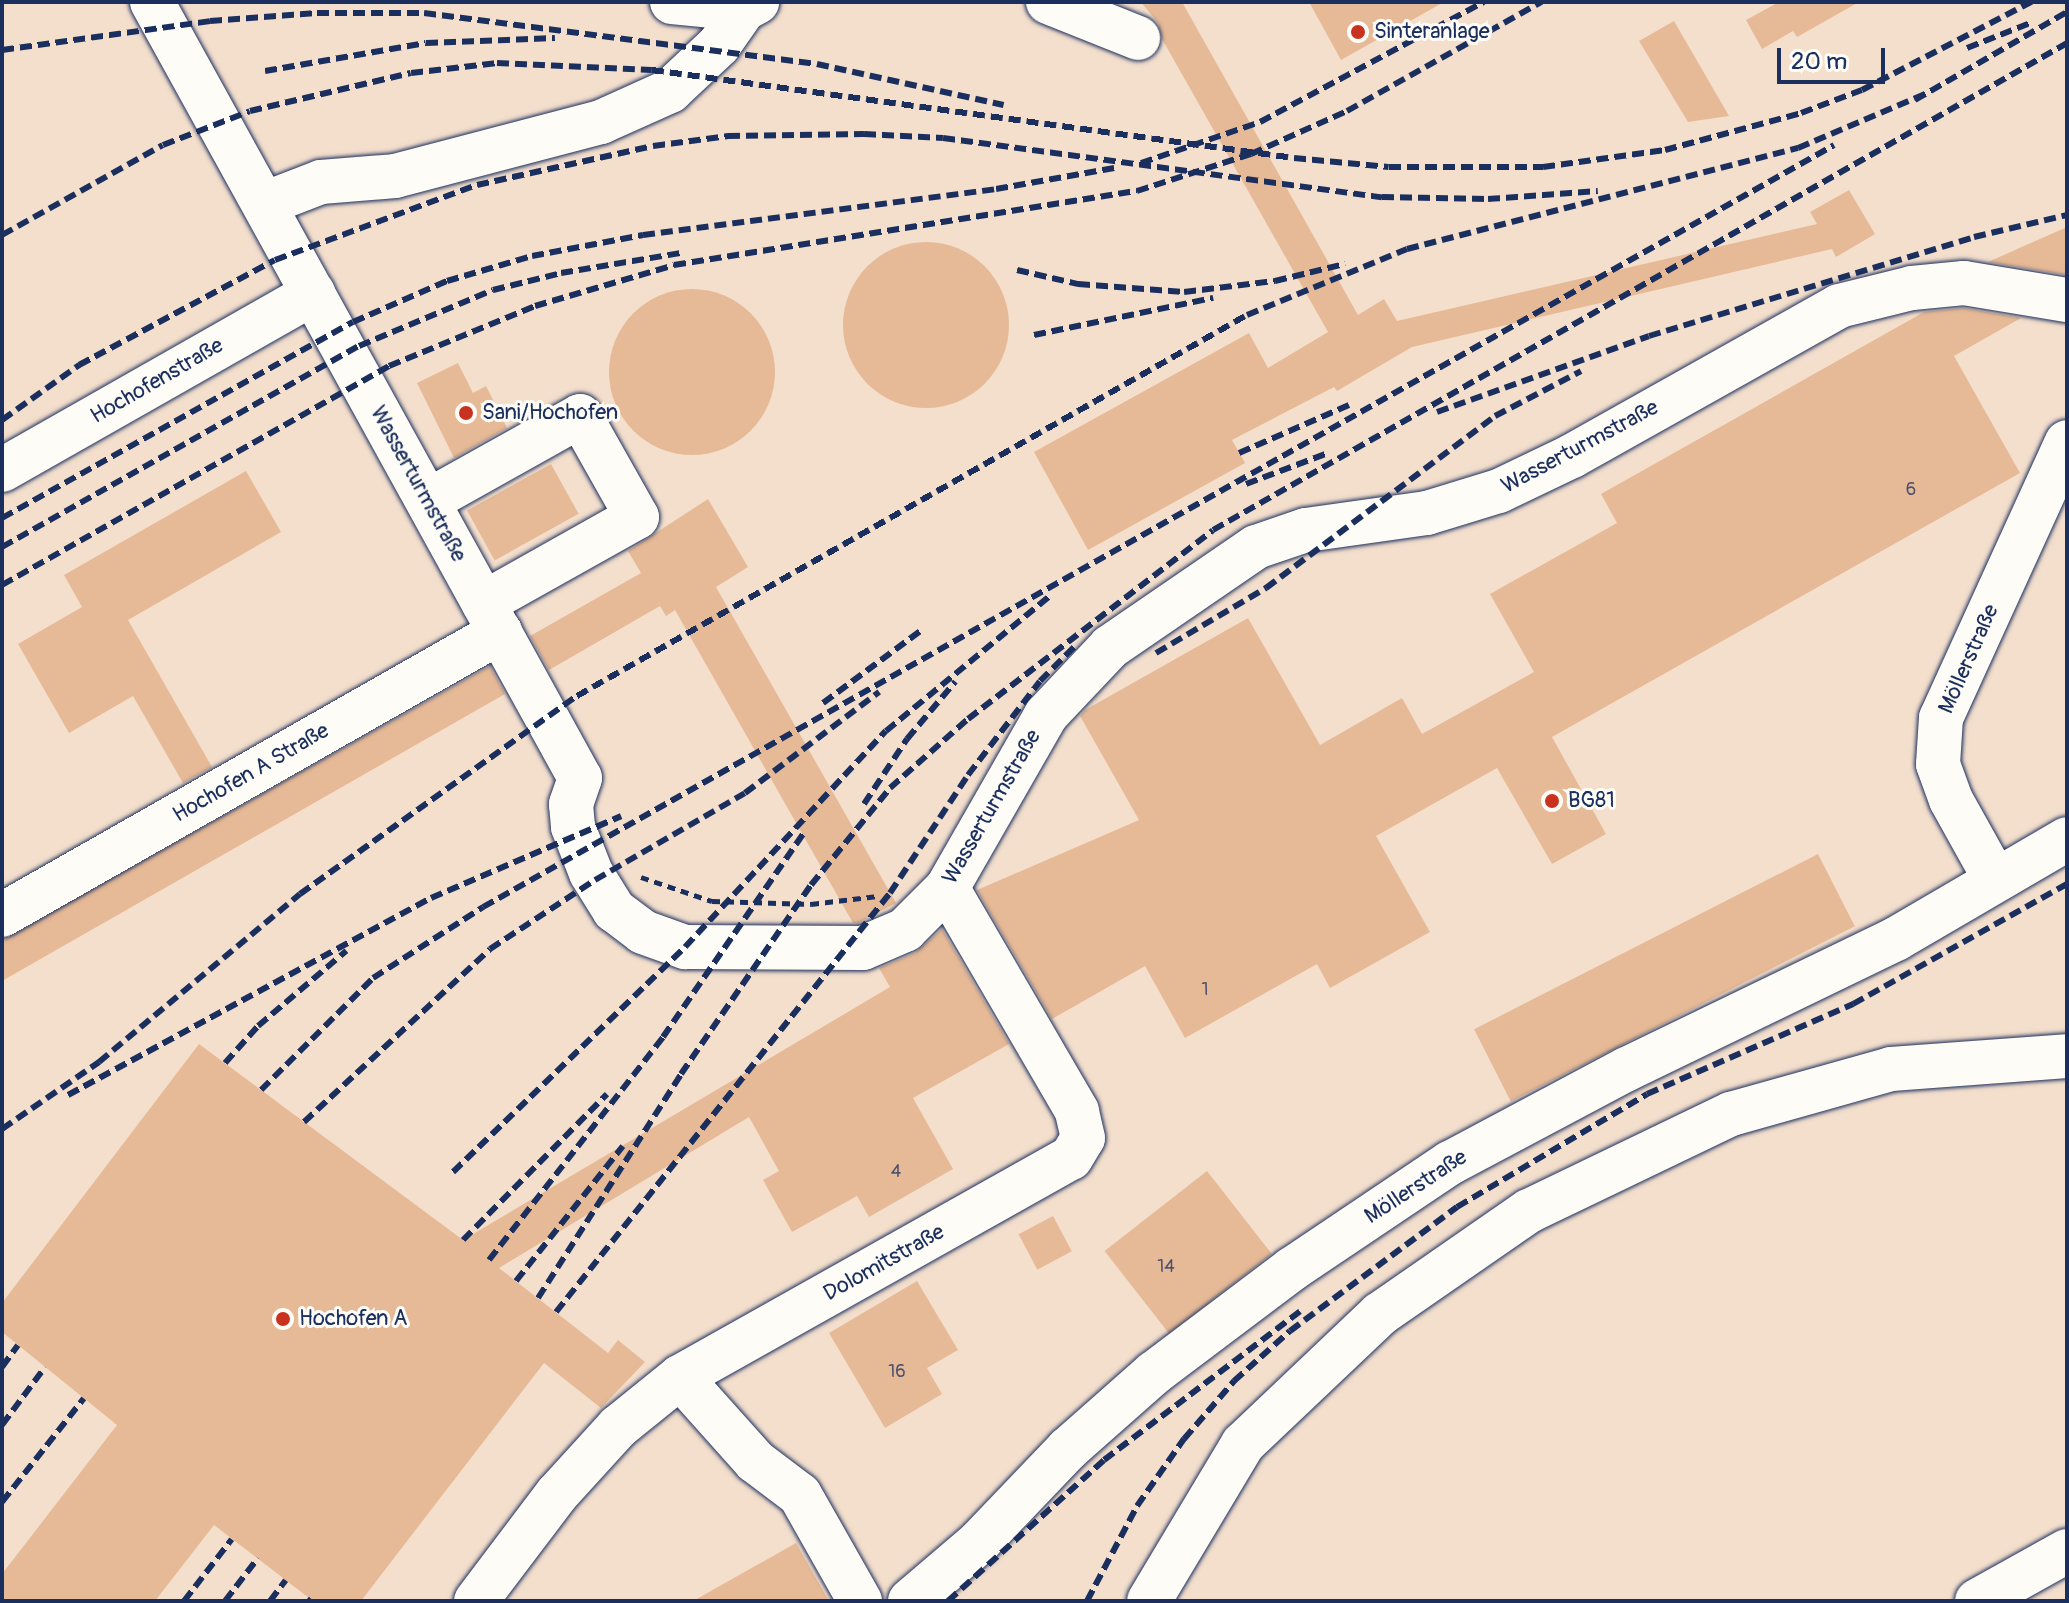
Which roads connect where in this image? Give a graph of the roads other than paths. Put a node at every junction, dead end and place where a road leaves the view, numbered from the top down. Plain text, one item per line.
1 (152, 2) edge
2 (672, 2) edge
3 (1048, 2) edge
4 (750, 6) edge
5 (1138, 38) dead end
6 (264, 204) junction
7 (313, 293) junction
8 (2067, 300) edge
9 (2067, 442) edge
10 (2, 470) edge
11 (428, 501) junction
12 (492, 617) junction
13 (2067, 839) edge
14 (1995, 879) junction
15 (947, 888) junction
16 (2, 915) edge
17 (2067, 1056) edge
18 (680, 1377) junction
19 (2067, 1551) edge
20 (476, 1601) edge
21 (860, 1601) edge
22 (910, 1601) edge
23 (1149, 1601) edge
24 (1977, 1601) edge

1 - 6 street, Wasserturmstraße
2 - 4 street
3 - 5 street
4 - 6 street
6 - 7 street, Wasserturmstraße
7 - 10 street, Hochofenstraße
7 - 11 street, Wasserturmstraße
8 - 15 street, Wasserturmstraße
9 - 14 street, Möllerstraße
11 - 12 street, Wasserturmstraße
11 - 12 street, Hochofen A Straße
12 - 15 street, Wasserturmstraße
12 - 16 street, Hochofen A Straße
13 - 14 street, Möllerstraße
14 - 22 street, Möllerstraße
15 - 18 street, Dolomitstraße
17 - 23 street
18 - 20 street, Dolomitstraße
18 - 21 street
19 - 24 street

